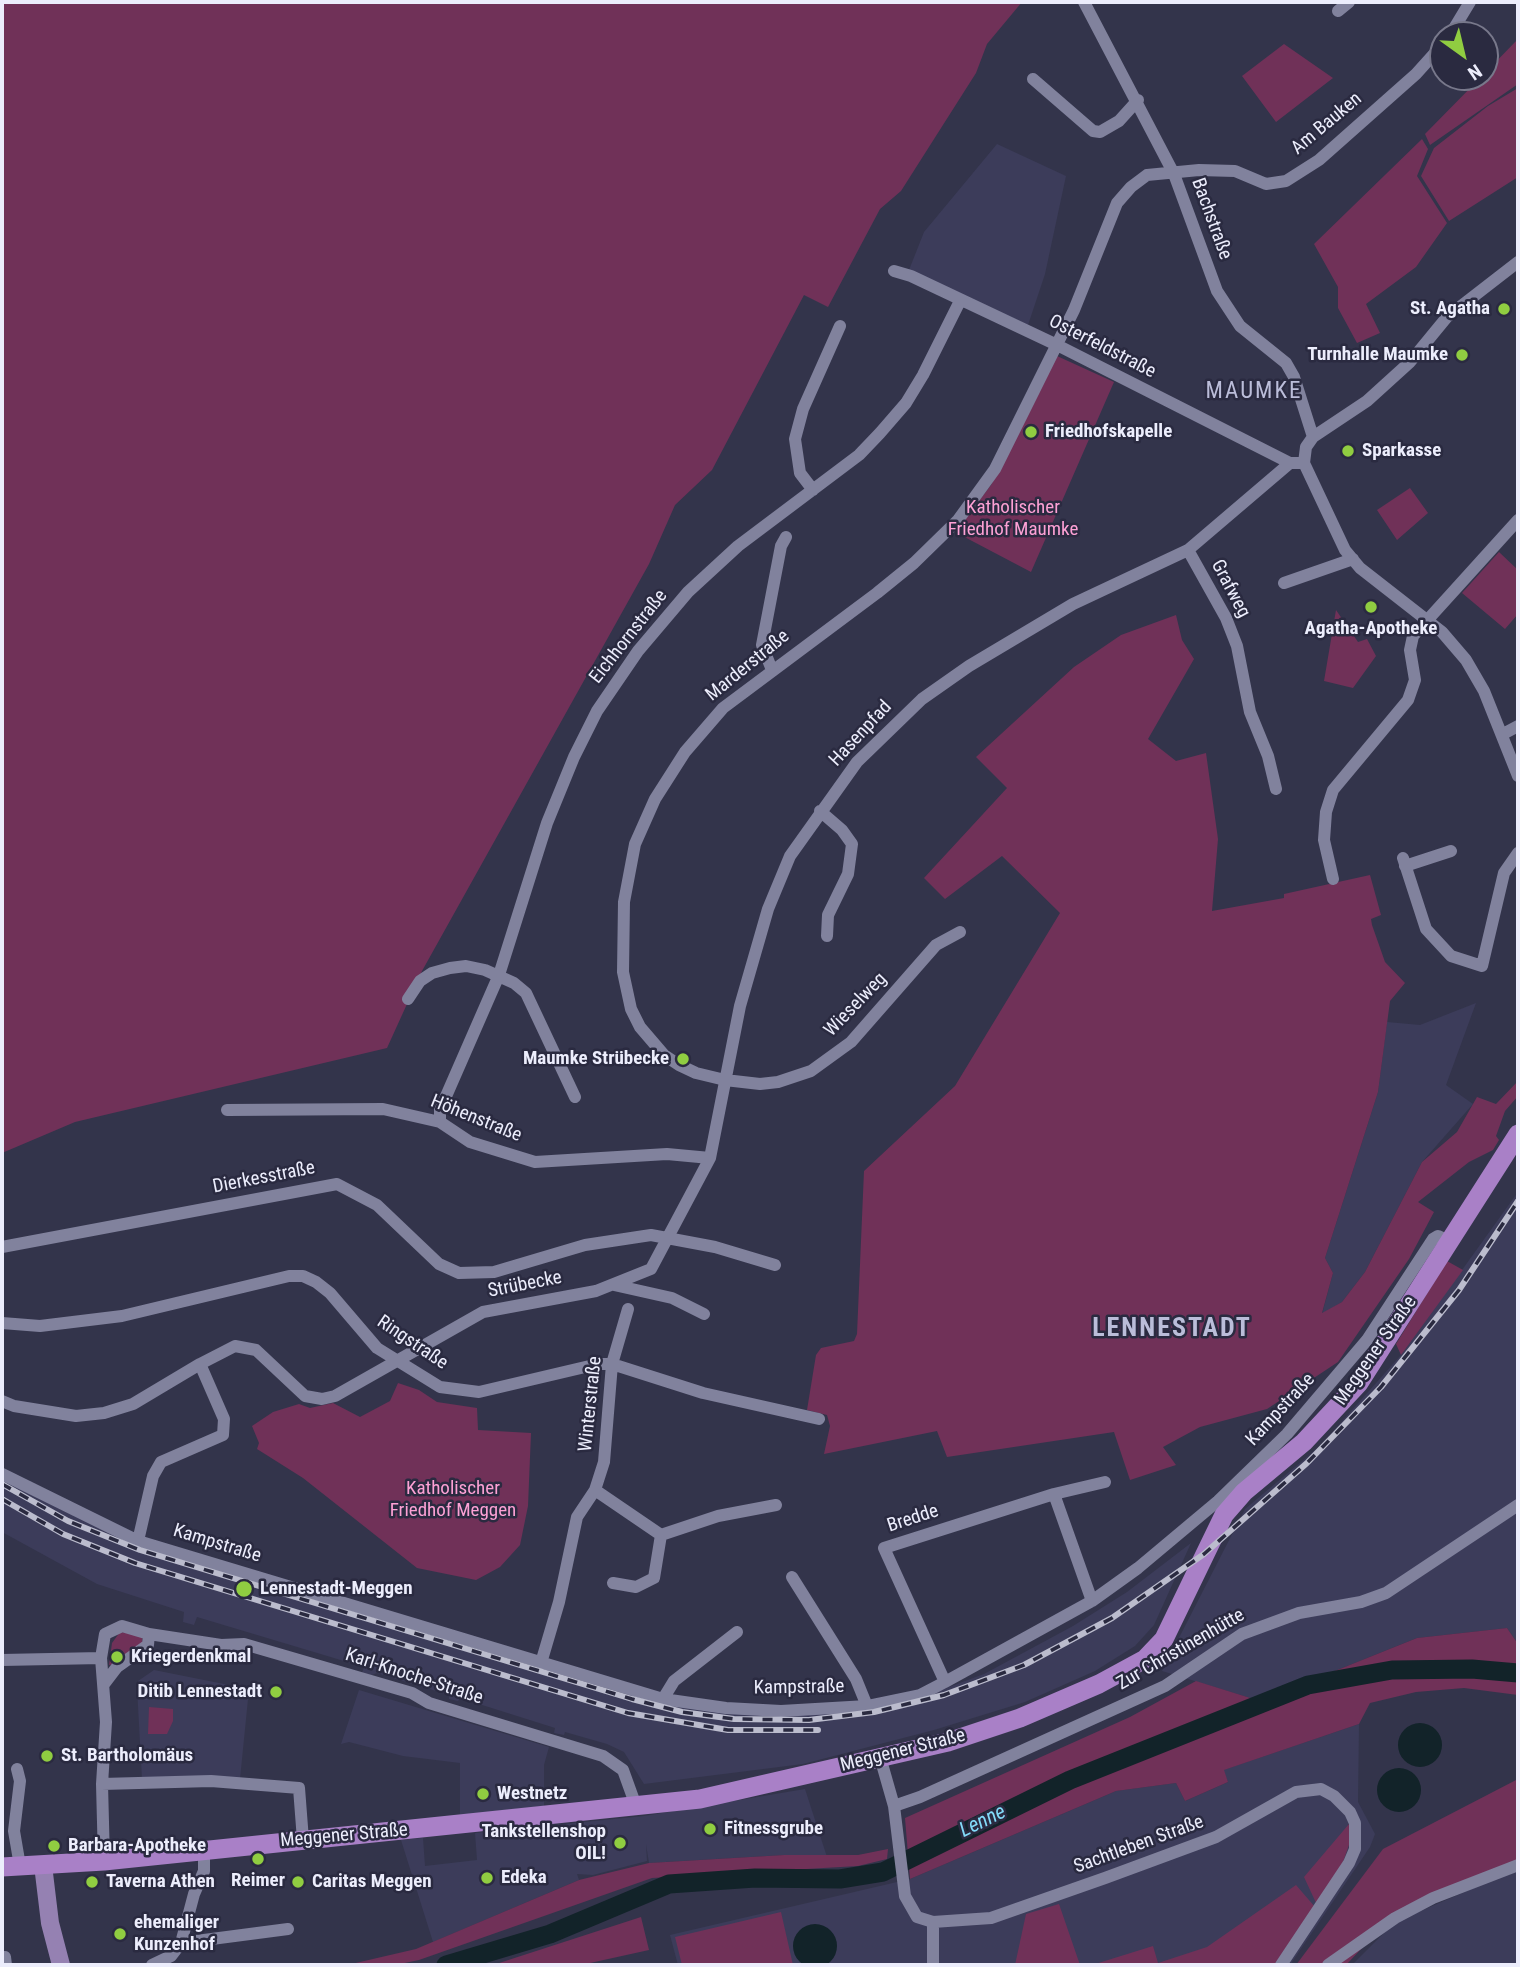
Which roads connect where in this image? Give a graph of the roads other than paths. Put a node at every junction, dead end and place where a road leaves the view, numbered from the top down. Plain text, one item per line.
1 (1084, 2) edge
2 (1349, 2) edge
3 (1470, 2) edge
4 (1338, 11) dead end
5 (1458, 21) edge
6 (1429, 60) edge
7 (1033, 79) dead end
8 (1138, 100) junction
9 (1174, 174) junction
10 (1518, 262) edge
11 (894, 271) dead end
12 (960, 301) junction
13 (840, 326) dead end
14 (1056, 345) junction
15 (1312, 437) junction
16 (1290, 463) junction
17 (1304, 463) junction
18 (813, 490) junction
19 (1518, 520) edge
20 (786, 537) dead end
21 (1188, 551) junction
22 (1353, 559) junction
23 (1284, 583) dead end
24 (1428, 621) junction
25 (772, 670) junction
26 (1518, 726) edge
27 (1503, 734) junction
28 (1518, 776) edge
29 (1276, 789) dead end
30 (821, 811) junction
31 (1451, 851) dead end
32 (1518, 853) edge
33 (1333, 878) dead end
34 (960, 932) dead end
35 (827, 936) dead end
36 (499, 975) junction
37 (408, 999) dead end
38 (725, 1080) junction
39 (575, 1097) dead end
40 (227, 1110) dead end
41 (440, 1122) junction
42 (1518, 1134) edge
43 (710, 1157) junction
44 (668, 1239) junction
45 (1449, 1241) junction
46 (2, 1247) edge
47 (775, 1265) dead end
48 (614, 1285) junction
49 (628, 1309) dead end
50 (704, 1314) dead end
51 (2, 1323) edge
52 (399, 1360) junction
53 (200, 1364) junction
54 (612, 1364) junction
55 (2, 1401) edge
56 (819, 1419) dead end
57 (2, 1474) edge
58 (1105, 1482) dead end
59 (594, 1490) junction
60 (1054, 1494) junction
61 (776, 1505) dead end
62 (1518, 1505) edge
63 (661, 1535) junction
64 (138, 1541) junction
65 (792, 1577) dead end
66 (613, 1583) dead end
67 (1092, 1601) junction
68 (737, 1632) dead end
69 (149, 1634) junction
70 (101, 1658) junction
71 (2, 1660) edge
72 (541, 1663) junction
73 (944, 1682) junction
74 (104, 1684) junction
75 (663, 1699) junction
76 (867, 1706) junction
77 (880, 1757) junction
78 (16, 1769) dead end
79 (102, 1784) junction
80 (636, 1806) junction
81 (895, 1812) junction
82 (303, 1840) junction
83 (204, 1850) junction
84 (104, 1861) junction
85 (43, 1865) junction
86 (1518, 1865) edge
87 (11, 1867) edge
88 (933, 1922) junction
89 (288, 1929) dead end
90 (181, 1943) junction
91 (61, 1965) edge
92 (152, 1965) edge
93 (933, 1965) edge
94 (1281, 1965) edge
95 (1328, 1965) edge

1 - 8 street, Bachstraße
2 - 4 street
3 - 5 street
6 - 9 street, Am Bauken
7 - 8 street
8 - 9 street, Bachstraße
9 - 14 street, Am Bauken
9 - 15 street, Bachstraße
10 - 15 street
11 - 12 street, Osterfeldstraße
12 - 14 street, Osterfeldstraße
12 - 18 street, Eichhornstraße
13 - 18 street
14 - 16 street, Osterfeldstraße
14 - 25 street, Marderstraße
15 - 17 street
16 - 17 street
16 - 21 street, Grafweg
17 - 22 street
18 - 36 street, Eichhornstraße
19 - 24 street
20 - 25 street
21 - 29 street, Grafweg
21 - 30 street, Hasenpfad
22 - 23 street
22 - 24 street
24 - 27 street
24 - 33 street
25 - 38 street, Marderstraße
26 - 27 street
27 - 28 street
30 - 35 street
30 - 38 street, Hasenpfad
31 - 32 street
34 - 38 street, Wieselweg
36 - 37 street
36 - 39 street
36 - 41 street, Eichhornstraße
38 - 43 street, Strübecke
40 - 41 street, Höhenstraße
41 - 43 street, Höhenstraße
42 - 45 main road, Meggener Straße
43 - 44 street, Strübecke
44 - 46 street, Dierkesstraße
44 - 47 street, Dierkesstraße
44 - 48 street, Strübecke
45 - 67 street, Kampstraße
45 - 77 main road, Meggener Straße
48 - 50 street
48 - 52 street, Strübecke
49 - 54 street, Winterstraße
51 - 52 street, Ringstraße
52 - 53 street, Strübecke
52 - 54 street, Ringstraße
53 - 55 street
53 - 64 street
54 - 56 street, Ringstraße
54 - 59 street, Winterstraße
57 - 64 street, Kampstraße
58 - 60 street, Bredde
59 - 63 street
59 - 72 street, Winterstraße
60 - 67 street
60 - 73 street, Bredde
61 - 63 street
62 - 81 street, Zur Christinenhütte
63 - 66 street
64 - 72 street, Kampstraße
65 - 76 street
67 - 73 street, Kampstraße
68 - 75 street
69 - 70 street, Karl-Knoche-Straße
69 - 74 street
69 - 80 street, Karl-Knoche-Straße
70 - 71 street
70 - 74 street
72 - 75 street, Kampstraße
73 - 76 street, Kampstraße
74 - 79 street
75 - 76 street, Kampstraße
77 - 80 main road, Meggener Straße
77 - 81 street
78 - 87 street
79 - 82 street
79 - 84 street
80 - 82 main road, Meggener Straße
81 - 88 street
82 - 83 main road, Meggener Straße
83 - 84 main road, Meggener Straße
83 - 90 street
84 - 85 main road, Meggener Straße
85 - 87 main road, Meggener Straße
85 - 91 main road
86 - 95 street
88 - 93 street
88 - 94 street, Sachtleben Straße
89 - 90 street
90 - 92 street

